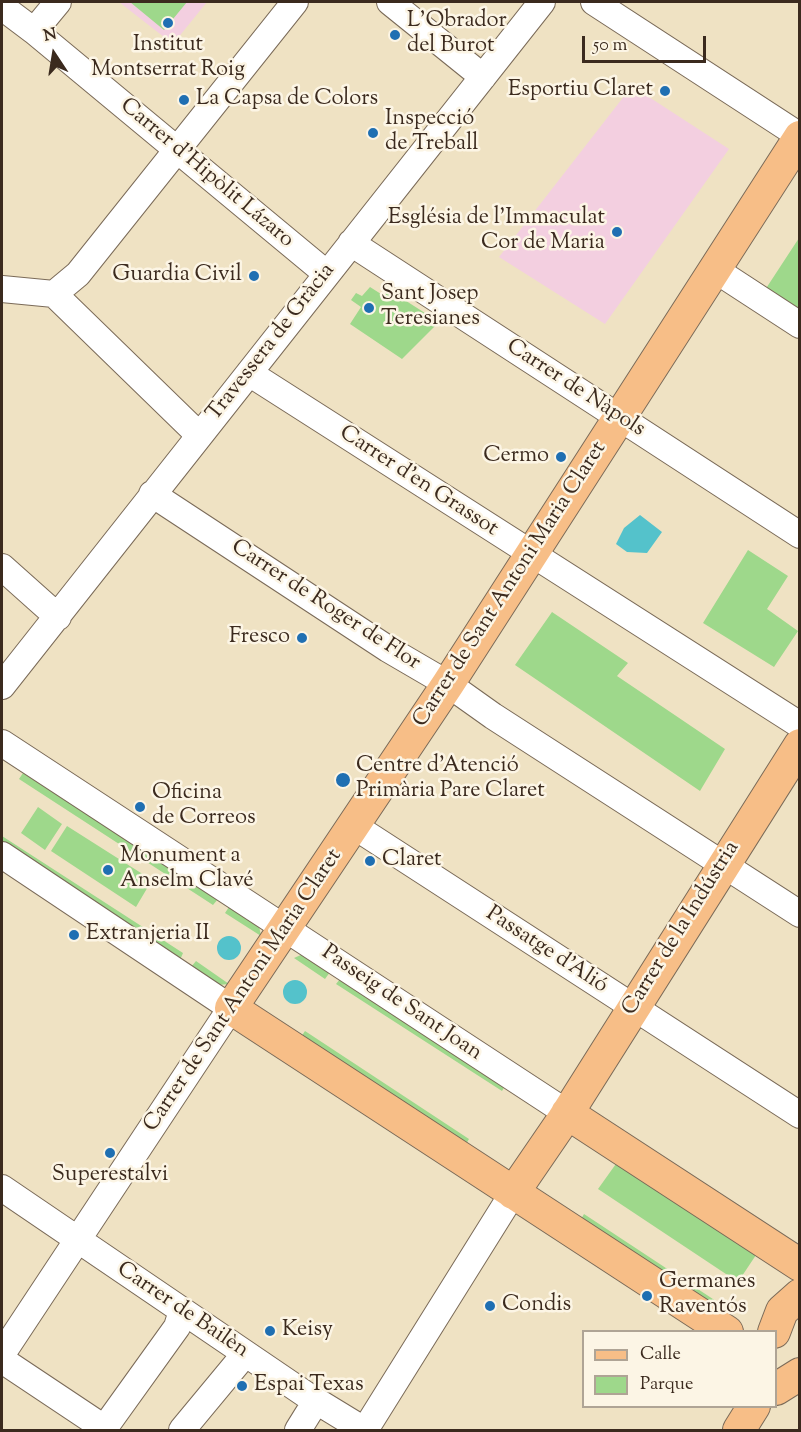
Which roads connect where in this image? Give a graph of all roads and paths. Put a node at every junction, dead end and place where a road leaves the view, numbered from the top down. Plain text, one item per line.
1 (58, 2) edge
2 (295, 2) edge
3 (390, 2) edge
4 (594, 2) edge
5 (530, 6) edge
6 (2, 7) edge
7 (34, 31) junction
8 (483, 77) junction
9 (800, 137) edge
10 (177, 151) junction
11 (351, 243) junction
12 (714, 269) junction
13 (327, 274) junction
14 (2, 289) edge
15 (54, 294) junction
16 (800, 325) edge
17 (249, 374) junction
18 (618, 417) junction
19 (200, 435) junction
20 (152, 495) junction
21 (800, 535) edge
22 (531, 555) junction
23 (2, 567) edge
24 (58, 617) junction
25 (448, 684) junction
26 (2, 686) edge
27 (800, 725) edge
28 (2, 743) edge
29 (800, 745) edge
30 (354, 826) junction
31 (2, 855) edge
32 (723, 864) junction
33 (800, 914) edge
34 (286, 928) junction
35 (633, 1007) junction
36 (231, 1008) junction
37 (567, 1113) junction
38 (800, 1115) edge
39 (2, 1188) edge
40 (513, 1193) junction
41 (79, 1241) junction
42 (800, 1265) edge
43 (800, 1295) edge
44 (182, 1311) junction
45 (724, 1330) edge
46 (775, 1330) edge
47 (2, 1354) edge
48 (245, 1354) junction
49 (2, 1360) edge
50 (316, 1401) junction
51 (753, 1408) edge
52 (104, 1429) edge
53 (182, 1431) edge
54 (298, 1431) edge
55 (364, 1431) edge
56 (738, 1431) edge

1 - 7 street
2 - 10 street
3 - 8 street
4 - 9 street
5 - 8 street, Travessera de Gràcia
6 - 7 street, Carrer d'Hipòlit Lázaro
7 - 10 street, Carrer d'Hipòlit Lázaro
8 - 11 street, Travessera de Gràcia
9 - 12 main road, Carrer de Sant Antoni Maria Claret
10 - 13 street, Carrer d'Hipòlit Lázaro
10 - 15 street
11 - 13 street, Travessera de Gràcia
11 - 18 street, Carrer de Nàpols
12 - 16 street
12 - 18 main road, Carrer de Sant Antoni Maria Claret
13 - 17 street, Travessera de Gràcia
14 - 15 street
15 - 19 street
17 - 19 street, Travessera de Gràcia
17 - 22 street, Carrer d'en Grassot
18 - 21 street, Carrer de Nàpols
18 - 22 main road, Carrer de Sant Antoni Maria Claret
19 - 20 street, Travessera de Gràcia
20 - 24 street, Travessera de Gràcia
20 - 25 street, Carrer de Roger de Flor
22 - 25 main road, Carrer de Sant Antoni Maria Claret
22 - 27 street, Carrer d'en Grassot
23 - 24 street
24 - 26 street, Travessera de Gràcia
25 - 30 main road, Carrer de Sant Antoni Maria Claret
25 - 32 street, Carrer de Roger de Flor
28 - 34 street, Passeig de Sant Joan
29 - 32 main road, Carrer de la Indústria
30 - 34 main road, Carrer de Sant Antoni Maria Claret
30 - 35 street, Passatge d'Alió
31 - 36 street
32 - 33 street, Carrer de Roger de Flor
32 - 35 main road, Carrer de la Indústria
34 - 36 main road, Carrer de Sant Antoni Maria Claret
34 - 37 street, Passeig de Sant Joan
35 - 37 main road, Carrer de la Indústria
35 - 38 street, Passatge d'Alió
36 - 40 main road
36 - 41 street, Carrer de Sant Antoni Maria Claret
37 - 40 main road, Carrer de la Indústria
37 - 42 main road, Passeig de Sant Joan
39 - 41 street, Carrer de Bailèn
40 - 45 main road
40 - 55 street
41 - 44 street, Carrer de Bailèn
41 - 47 street, Carrer de Sant Antoni Maria Claret
43 - 46 main road
44 - 48 street, Carrer de Bailèn
44 - 52 street
48 - 50 street, Carrer de Bailèn
48 - 53 street
49 - 52 street
50 - 54 street
50 - 55 street, Carrer de Bailèn
51 - 56 main road

